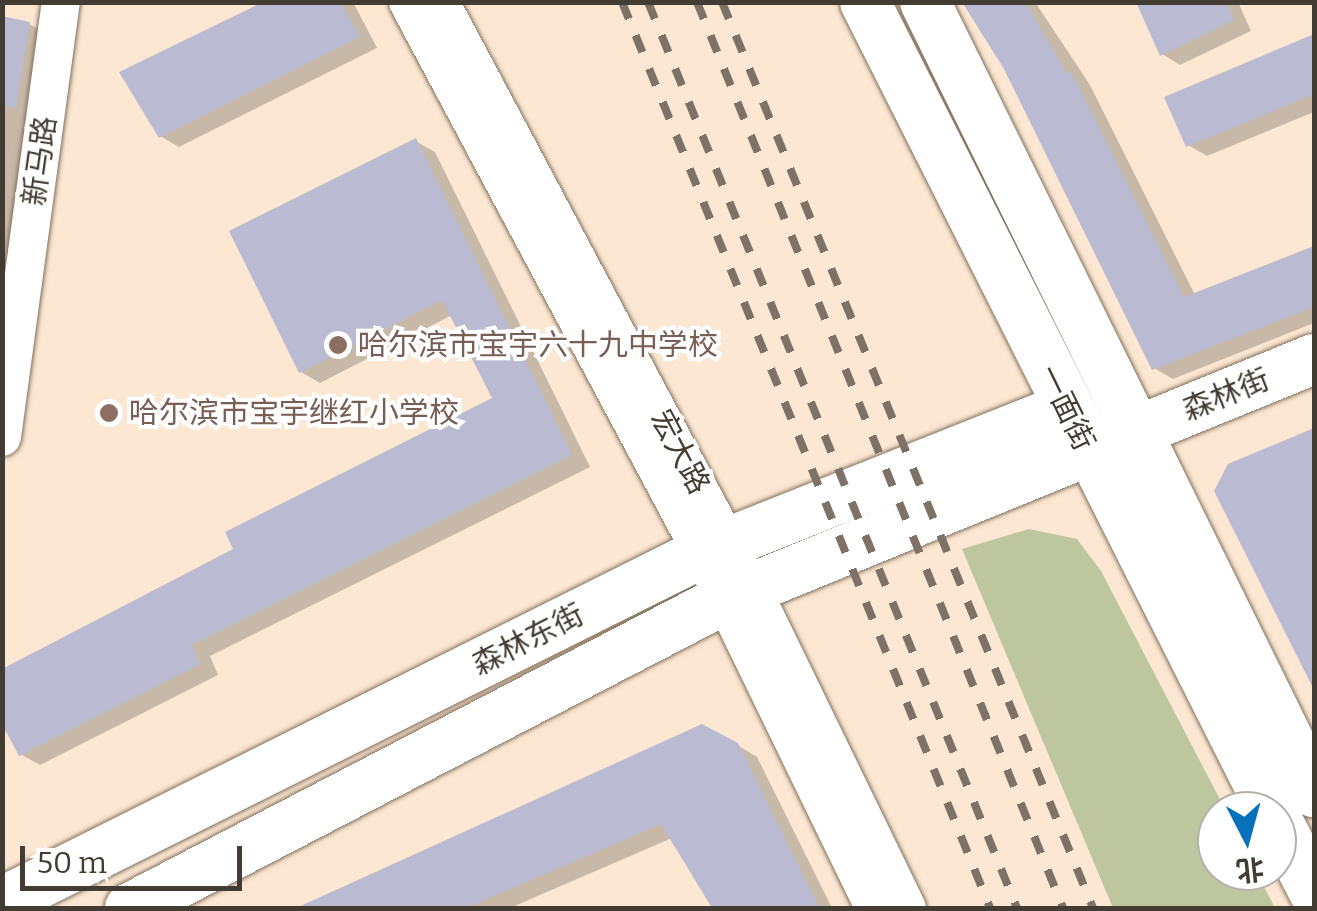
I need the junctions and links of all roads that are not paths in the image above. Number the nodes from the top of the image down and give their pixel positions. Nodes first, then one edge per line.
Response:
1 (62, 2) edge
2 (408, 2) edge
3 (440, 2) edge
4 (864, 2) edge
5 (925, 2) edge
6 (1314, 359) edge
7 (1066, 408) junction
8 (1137, 430) junction
9 (2, 438) edge
10 (1088, 454) junction
11 (715, 547) junction
12 (739, 594) junction
13 (1262, 791) edge
14 (1314, 792) edge
15 (1297, 859) edge
16 (1314, 892) edge
17 (2, 902) edge
18 (130, 908) edge
19 (874, 908) edge
20 (907, 908) edge

1 - 9 street, 新马路
2 - 11 street, 宏大路
3 - 11 street, 宏大路
4 - 7 main road, 一面街
5 - 8 main road, 一面街
6 - 8 main road, 森林街
7 - 10 main road, 一面街
7 - 11 main road, 森林东街
8 - 10 main road, 森林东街
8 - 14 main road, 一面街
10 - 12 main road, 森林东街
10 - 13 main road, 一面街
11 - 12 street, 宏大路
11 - 17 main road, 森林东街
12 - 18 main road, 森林东街
12 - 19 street, 宏大路
12 - 20 street, 宏大路
15 - 16 main road

